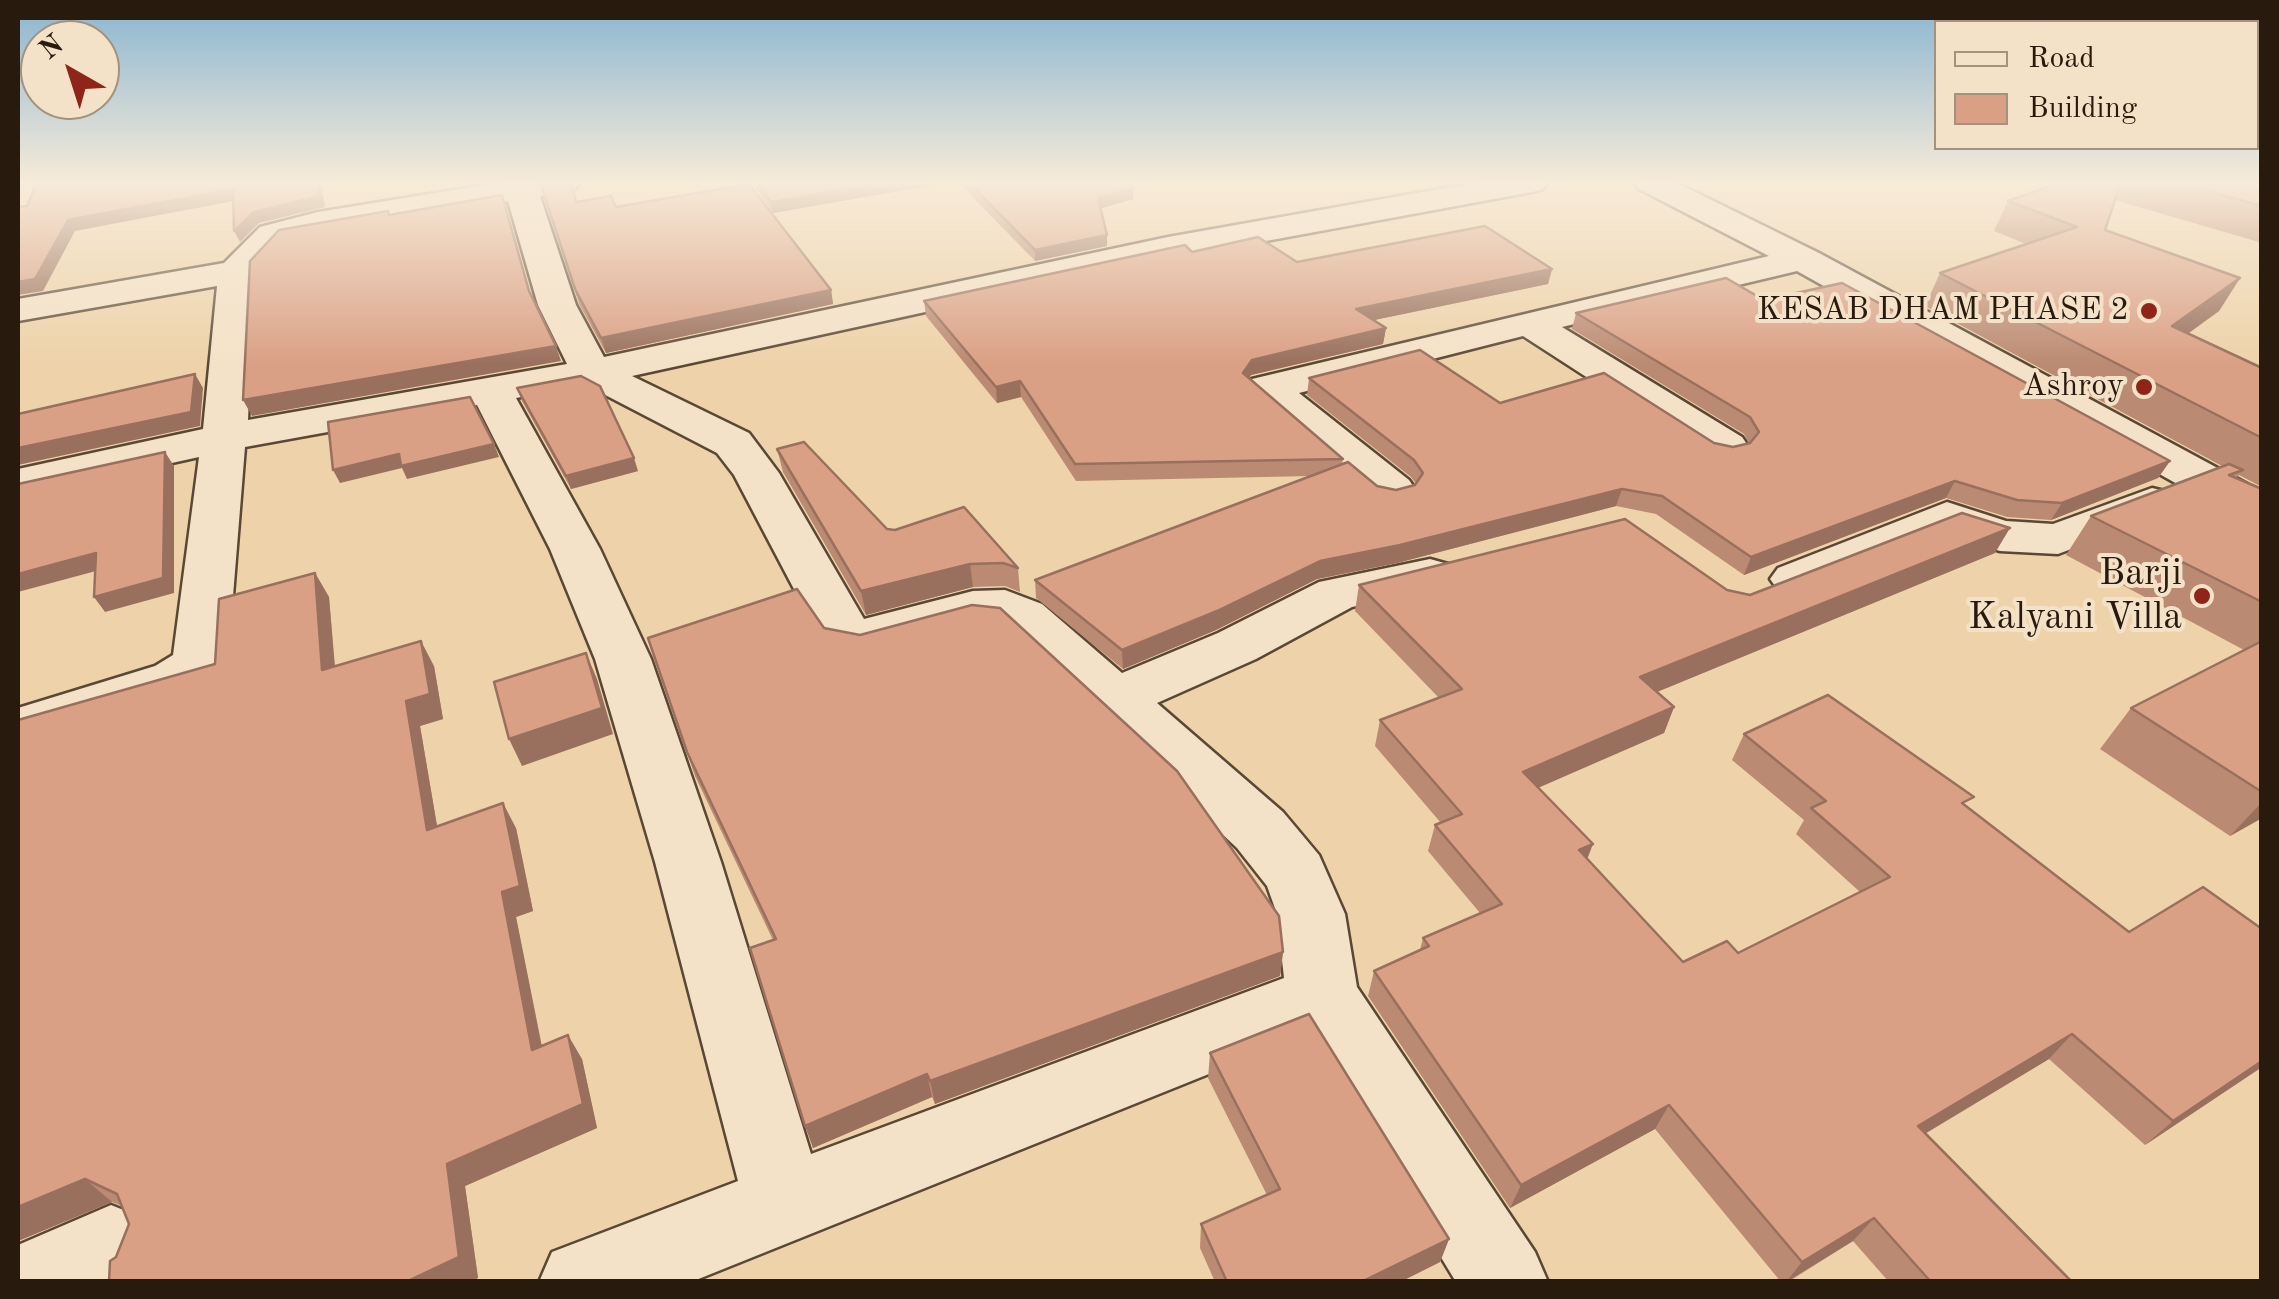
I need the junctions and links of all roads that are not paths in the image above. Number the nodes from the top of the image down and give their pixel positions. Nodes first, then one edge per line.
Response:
1 (264, 243) edge
2 (546, 243) edge
3 (1200, 243) edge
4 (1770, 243) edge
5 (1802, 259) junction
6 (236, 272) junction
7 (18, 310) edge
8 (1530, 323) junction
9 (592, 372) junction
10 (490, 390) junction
11 (223, 438) junction
12 (1726, 447) edge
13 (2206, 480) junction
14 (18, 482) edge
15 (1392, 490) edge
16 (2262, 512) edge
17 (1471, 564) edge
18 (1752, 596) edge
19 (1114, 699) junction
20 (18, 730) edge
21 (1322, 996) junction
22 (785, 1203) junction
23 (111, 1247) dead end
24 (33, 1282) edge
25 (582, 1282) edge
26 (1505, 1282) edge

1 - 6 street
2 - 9 street
3 - 9 street
4 - 5 street
5 - 8 street
5 - 13 street
6 - 7 street
6 - 11 street
8 - 12 street
8 - 15 street
9 - 10 street
9 - 19 street
10 - 11 street
10 - 22 street
11 - 14 street
11 - 20 street
13 - 16 street
13 - 18 street
17 - 19 street
19 - 21 street
21 - 22 street
21 - 26 street
22 - 25 street
23 - 24 street

